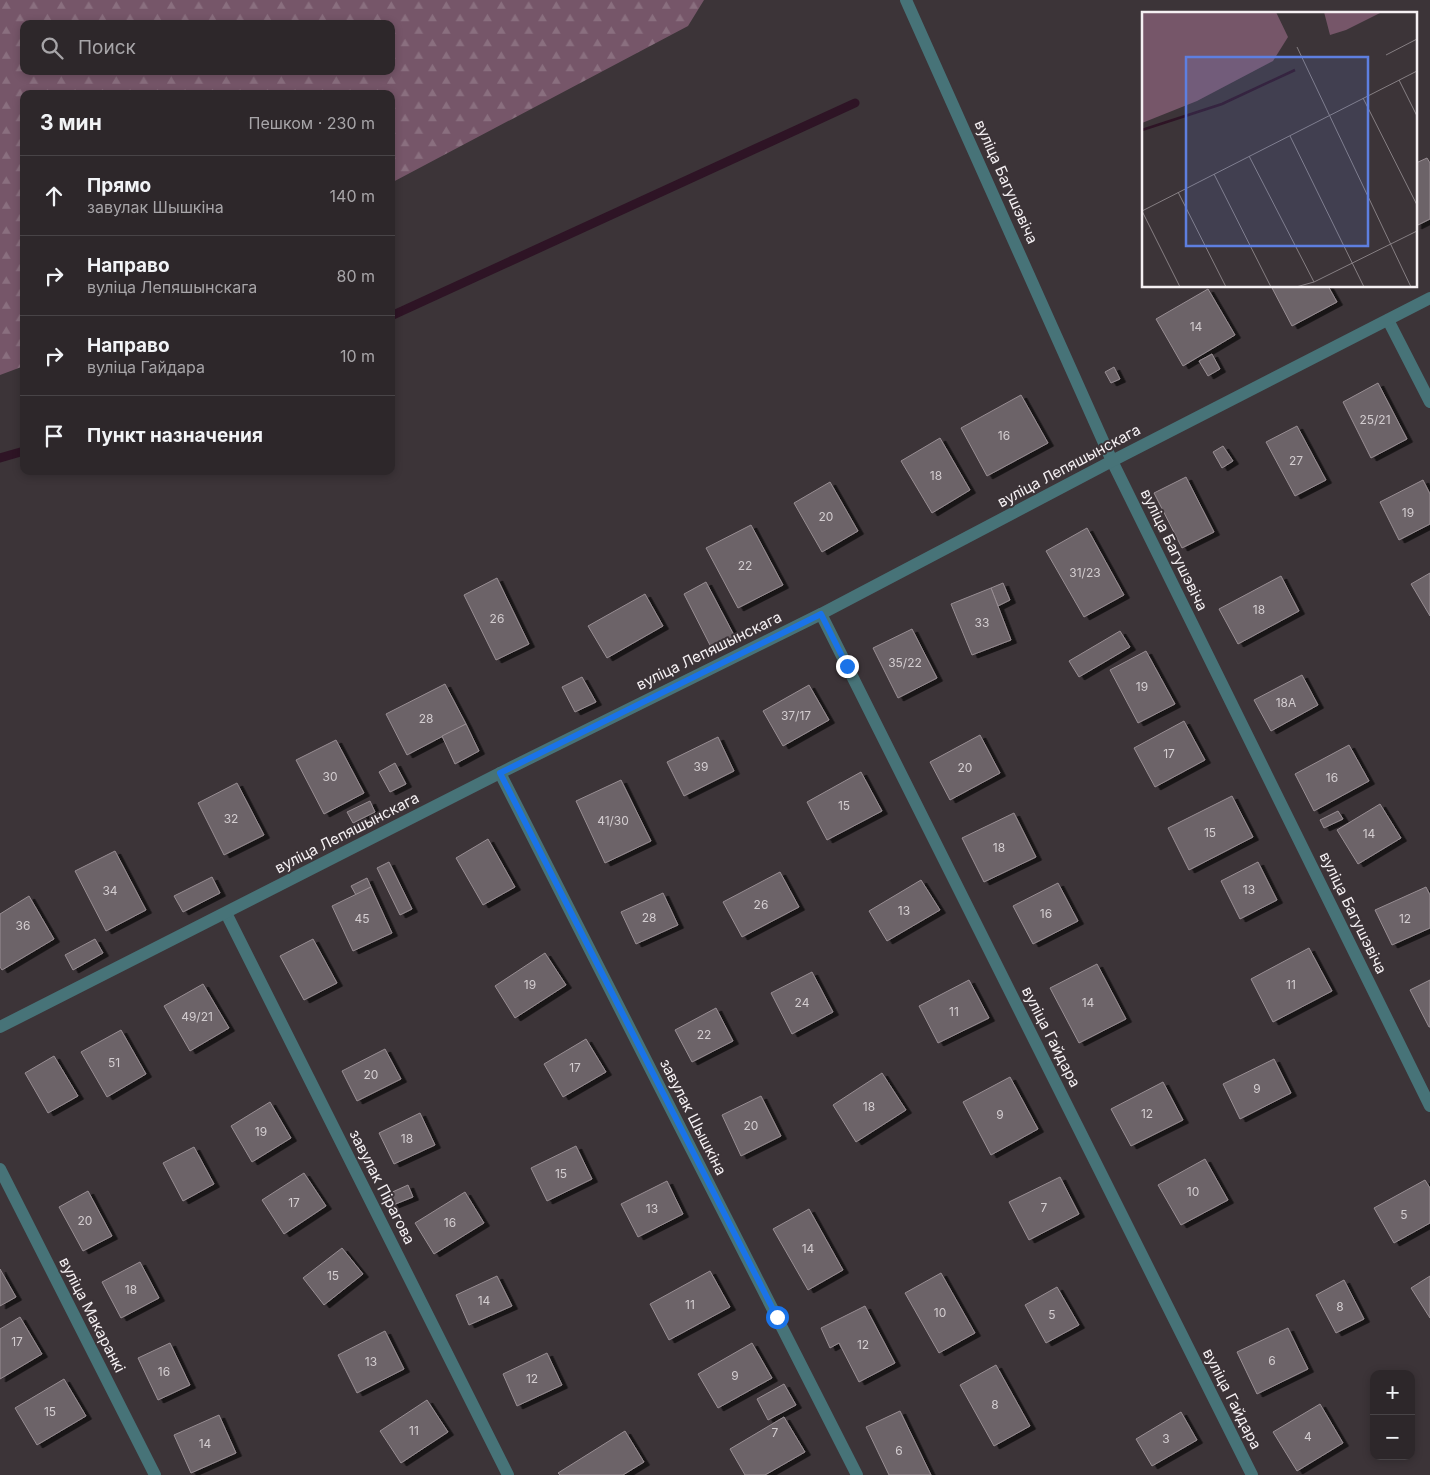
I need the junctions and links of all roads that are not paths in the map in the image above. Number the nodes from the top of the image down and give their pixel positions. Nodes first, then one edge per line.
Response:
1 (906, 0) edge
2 (1430, 298) edge
3 (1388, 320) junction
4 (1430, 402) edge
5 (1112, 461) junction
6 (821, 614) junction
7 (500, 773) junction
8 (226, 913) junction
9 (0, 1027) edge
10 (1430, 1106) edge
11 (0, 1169) edge
12 (155, 1475) edge
13 (508, 1475) edge
14 (857, 1475) edge
15 (1252, 1475) edge

1 - 5 street, вуліца Багушэвіча
2 - 3 street, вуліца Лепяшынскага
3 - 4 street
3 - 5 street, вуліца Лепяшынскага
5 - 6 street, вуліца Лепяшынскага
5 - 10 street, вуліца Багушэвіча
6 - 7 street, вуліца Лепяшынскага
6 - 15 street, вуліца Гайдара
7 - 8 street, вуліца Лепяшынскага
7 - 14 street, завулак Шышкіна
8 - 9 street, вуліца Лепяшынскага
8 - 13 street, завулак Пірагова
11 - 12 street, вуліца Макаранкі

